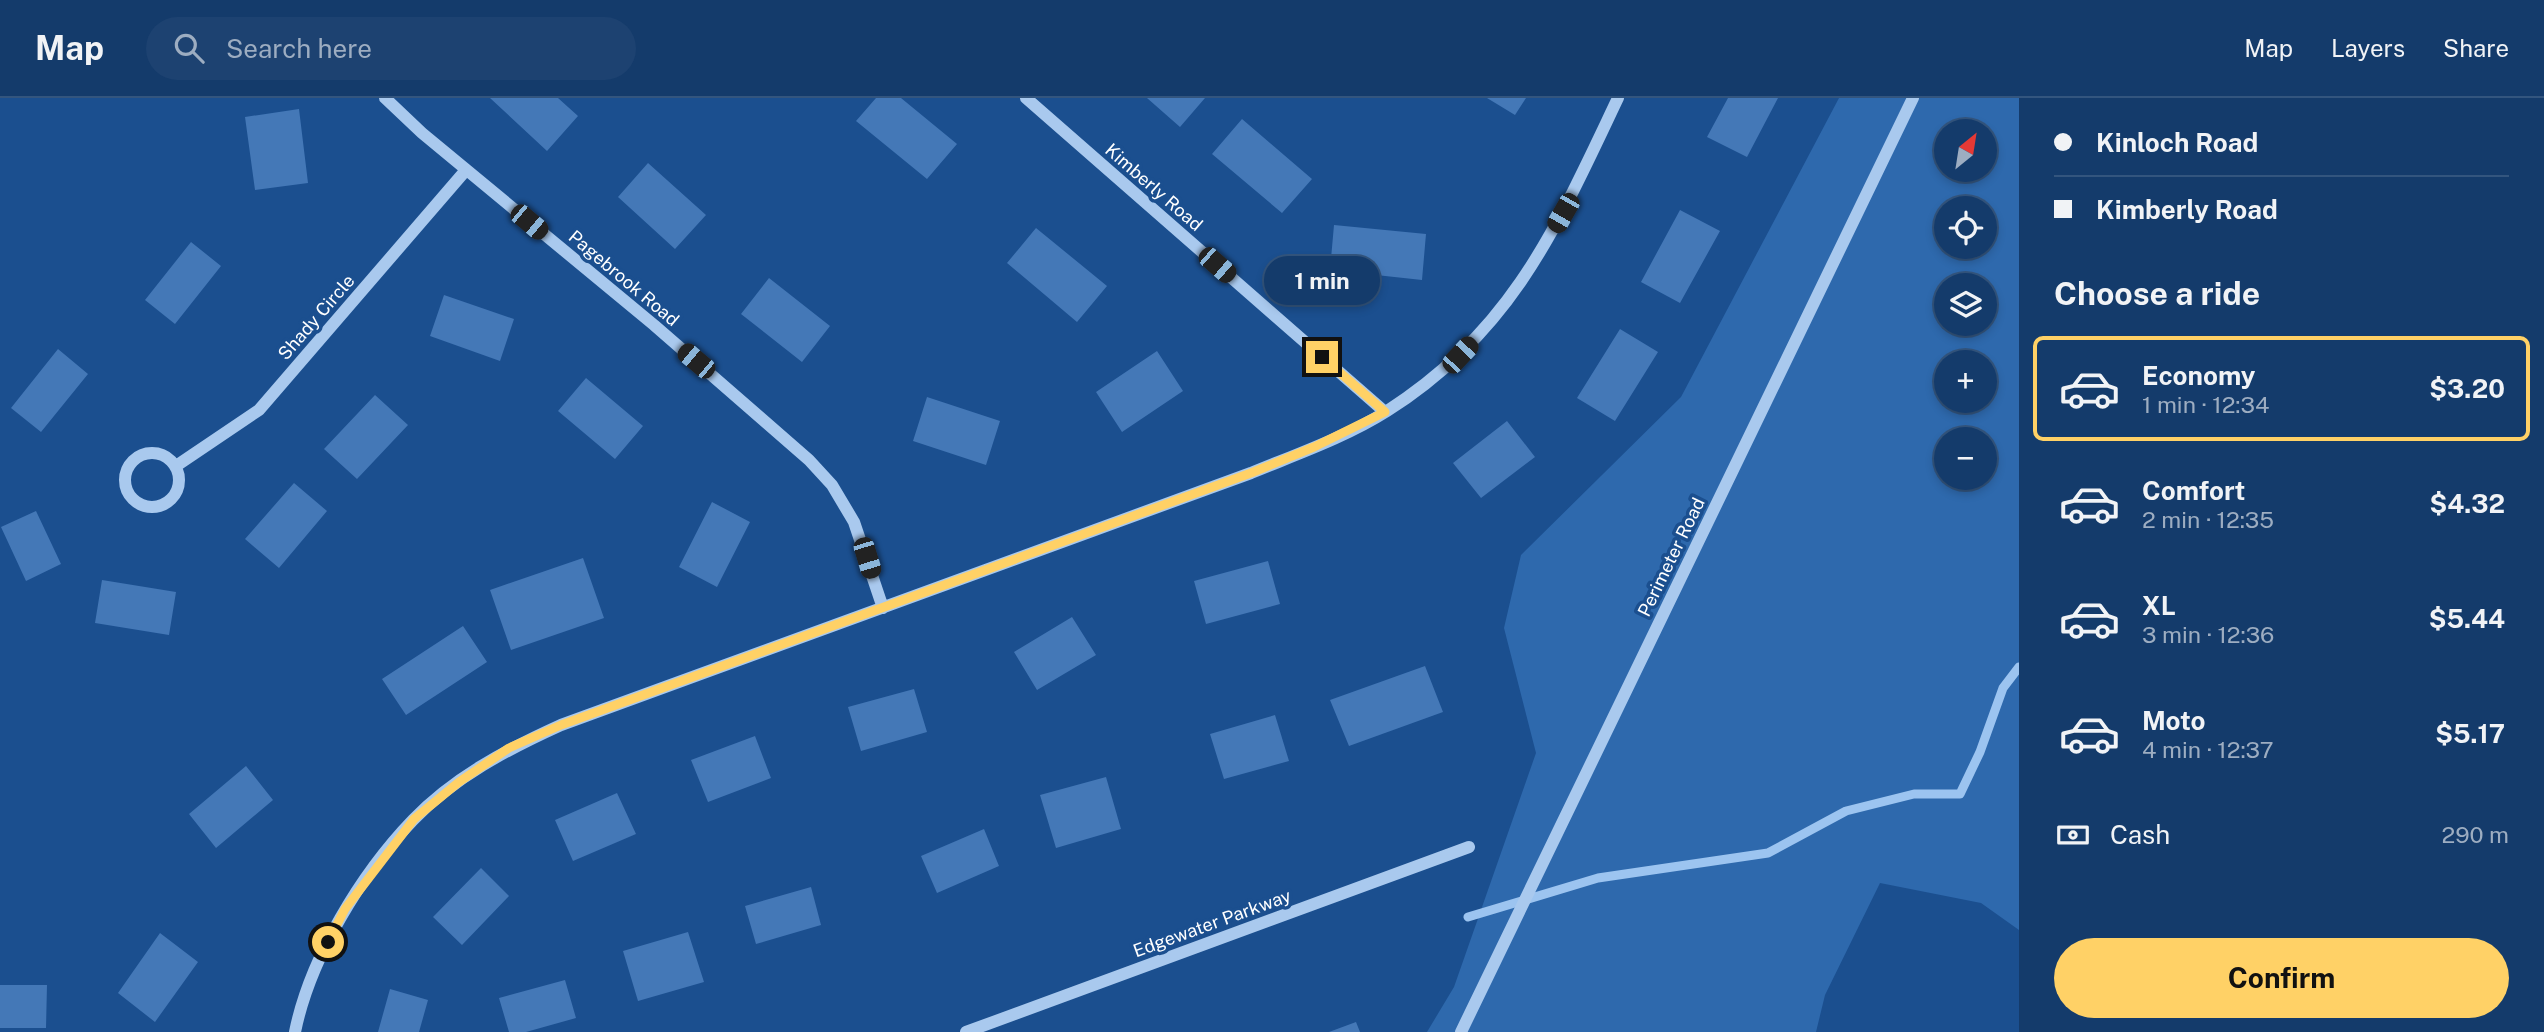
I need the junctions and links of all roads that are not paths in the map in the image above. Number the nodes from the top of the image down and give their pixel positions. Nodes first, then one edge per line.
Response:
1 (385, 98) edge
2 (1026, 98) edge
3 (1618, 98) edge
4 (1913, 98) edge
5 (466, 170) junction
6 (1385, 412) junction
7 (176, 466) junction
8 (883, 608) junction
9 (1469, 847) dead end
10 (295, 1032) edge
11 (966, 1032) edge
12 (1461, 1032) edge

1 - 5 street, Pagebrook Road
2 - 6 street, Kimberly Road
3 - 6 street
4 - 12 street, Perimeter Road
5 - 7 street, Shady Circle
5 - 8 street, Pagebrook Road
6 - 8 street
7 - 7 street
8 - 10 street
9 - 11 street, Edgewater Parkway

